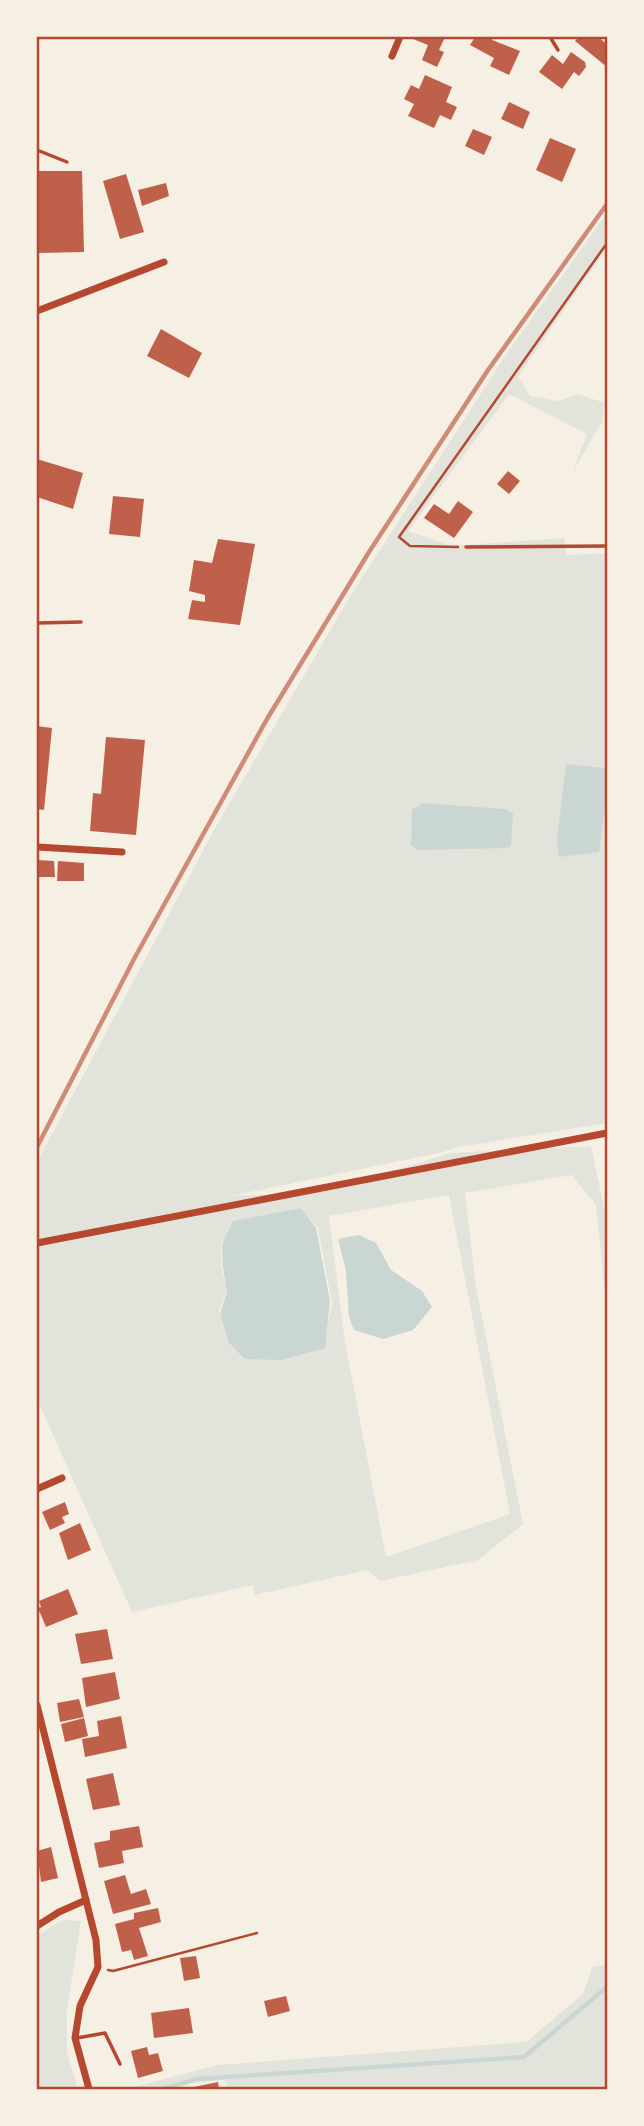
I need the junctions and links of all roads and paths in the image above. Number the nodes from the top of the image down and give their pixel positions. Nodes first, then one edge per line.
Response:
1 (400, 37) edge
2 (550, 37) edge
3 (558, 50) dead end
4 (392, 56) dead end
5 (37, 150) edge
6 (67, 162) dead end
7 (607, 243) edge
8 (164, 262) dead end
9 (37, 311) edge
10 (607, 546) edge
11 (466, 547) joint
12 (81, 622) dead end
13 (37, 623) edge
14 (37, 847) edge
15 (122, 852) dead end
16 (607, 1133) edge
17 (37, 1243) edge
18 (62, 1478) dead end
19 (37, 1489) edge
20 (37, 1705) edge
21 (86, 1900) junction
22 (37, 1926) edge
23 (257, 1933) dead end
24 (98, 1967) junction
25 (75, 2038) junction
26 (120, 2064) dead end
27 (89, 2089) edge

1 - 4 street
2 - 3 lane
5 - 6 lane
7 - 11 path
8 - 9 street
10 - 11 lane
12 - 13 lane
14 - 15 street
16 - 17 street
18 - 19 street
20 - 21 street
21 - 22 street
21 - 24 street
23 - 24 path
24 - 25 street
25 - 26 lane
25 - 27 street

